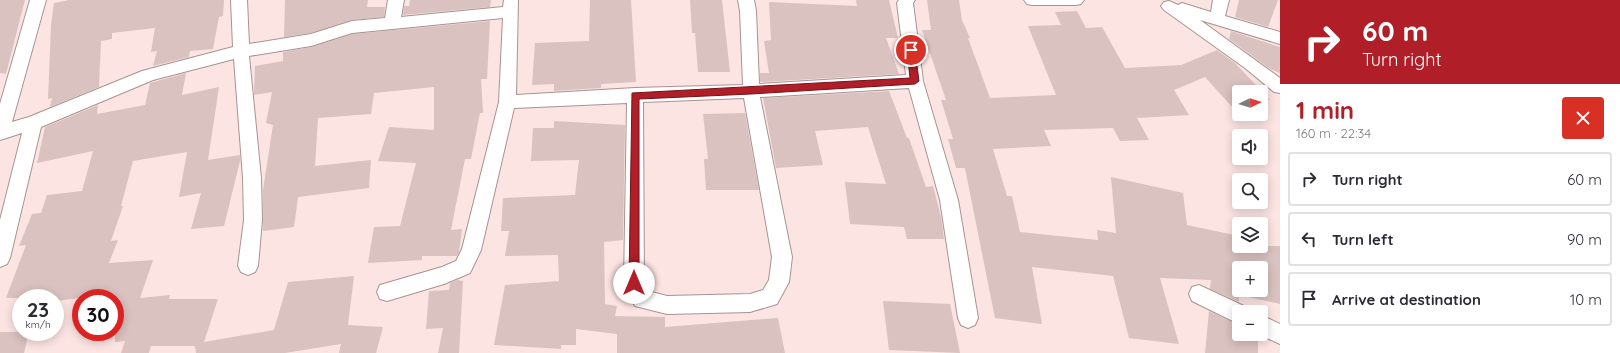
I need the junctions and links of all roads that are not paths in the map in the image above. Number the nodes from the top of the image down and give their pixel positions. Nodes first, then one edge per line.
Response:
1 (38, 0) edge
2 (239, 0) edge
3 (396, 0) edge
4 (746, 0) edge
5 (907, 0) edge
6 (1032, 0) edge
7 (1076, 0) edge
8 (1221, 0) edge
9 (1164, 3) edge
10 (511, 6) edge
11 (1217, 19) junction
12 (392, 24) junction
13 (1280, 38) edge
14 (241, 51) junction
15 (915, 81) junction
16 (1280, 87) edge
17 (751, 91) junction
18 (635, 95) junction
19 (507, 102) junction
20 (33, 123) junction
21 (0, 133) edge
22 (0, 258) edge
23 (248, 266) dead end
24 (387, 292) dead end
25 (1199, 294) dead end
26 (1232, 310) edge
27 (968, 318) dead end
28 (1268, 328) edge
29 (1280, 334) edge

1 - 21 street
2 - 14 street
3 - 12 street
4 - 17 street
5 - 15 street
6 - 7 street
8 - 11 street
9 - 11 street
9 - 16 street
10 - 12 street
10 - 19 street
11 - 13 street
12 - 14 street
14 - 20 street
14 - 23 street
15 - 17 street
15 - 27 street
17 - 18 street
17 - 18 street
18 - 19 street
19 - 24 street
20 - 21 street
20 - 22 street
25 - 26 street
28 - 29 street

